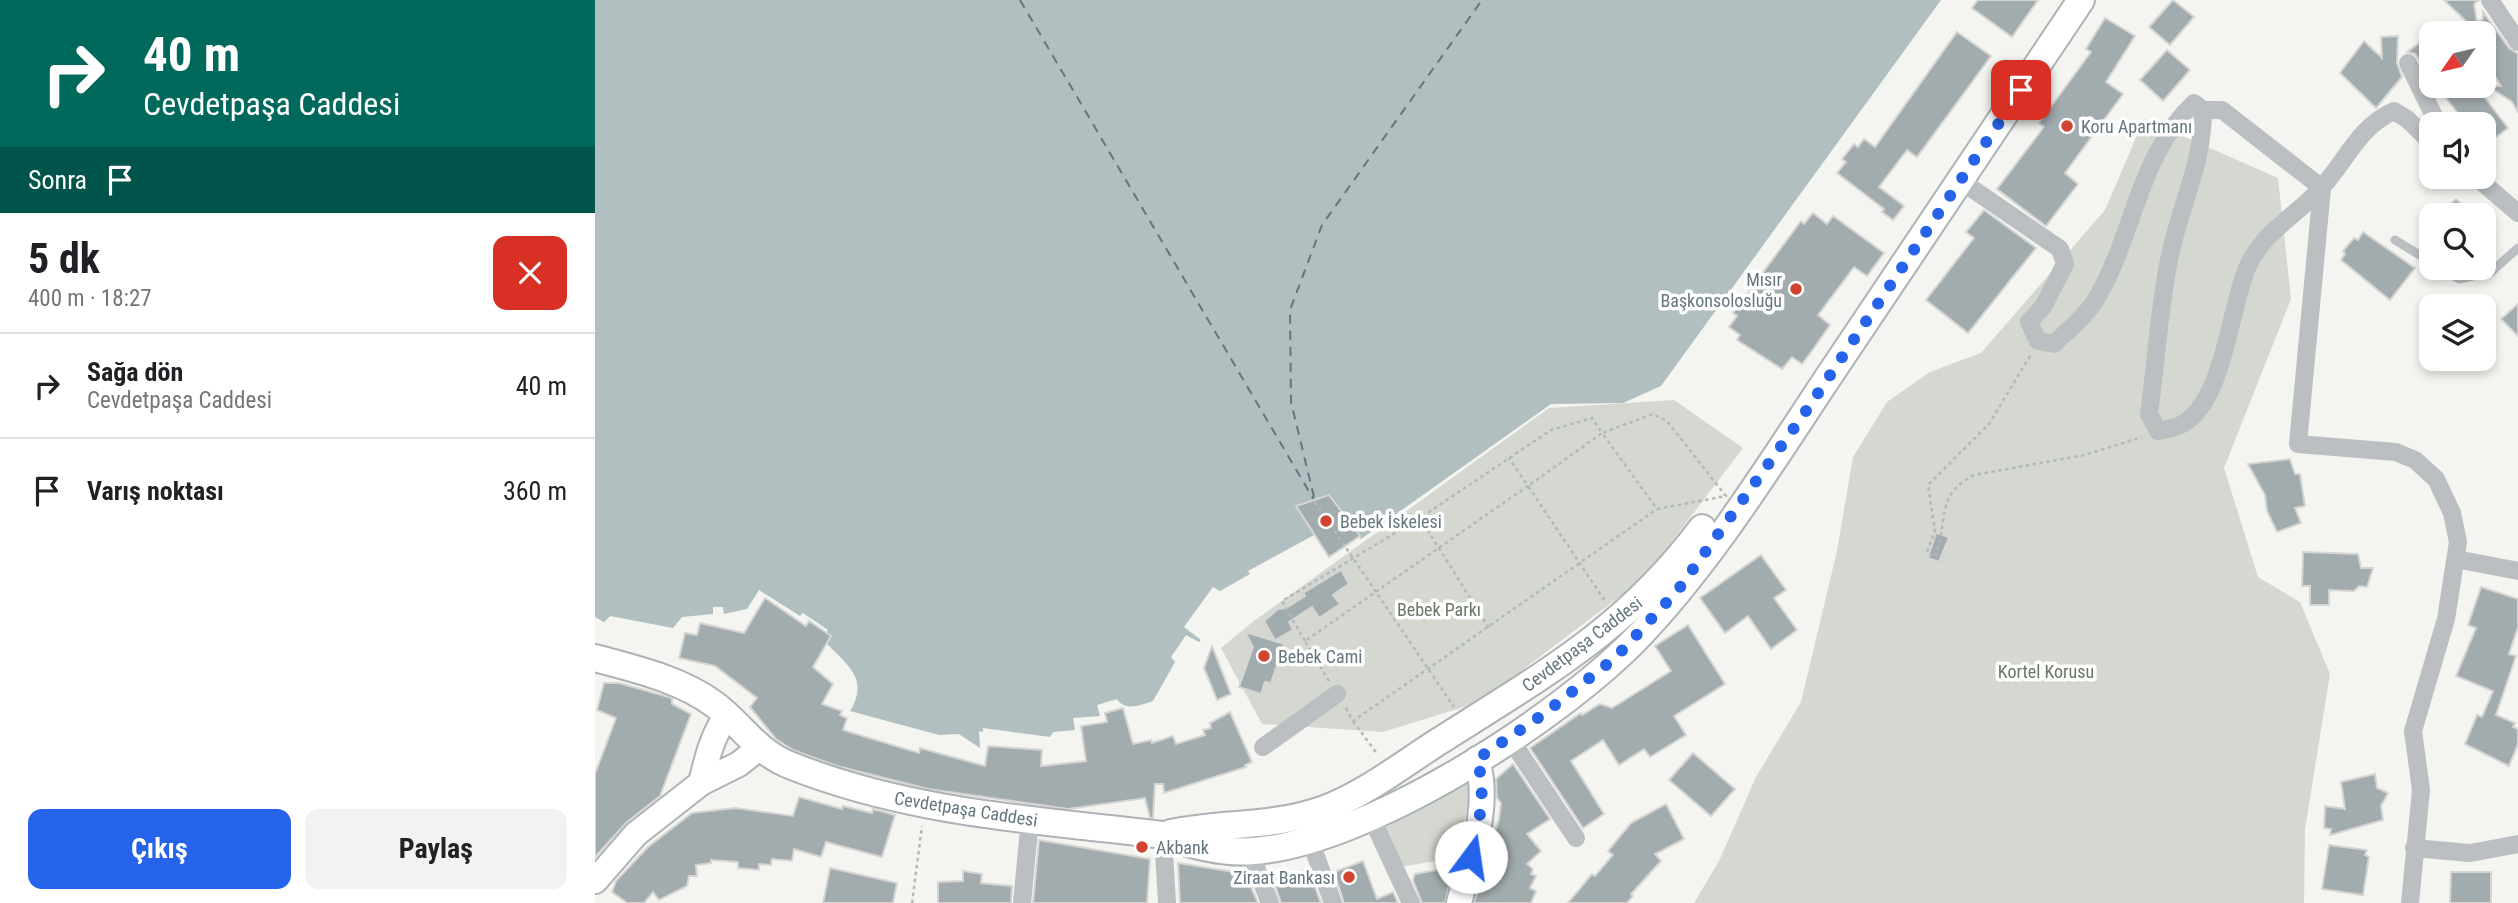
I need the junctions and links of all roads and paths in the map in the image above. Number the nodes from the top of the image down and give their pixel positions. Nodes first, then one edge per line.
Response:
1 (2060, 0) edge
2 (2081, 0) edge
3 (2490, 0) edge
4 (2518, 42) edge
5 (2408, 63) dead end
6 (2203, 110) junction
7 (2432, 112) edge
8 (2419, 130) edge
9 (1961, 181) junction
10 (2322, 188) junction
11 (2490, 189) edge
12 (2518, 213) edge
13 (2395, 240) dead end
14 (2518, 248) edge
15 (2419, 255) edge
16 (2496, 268) edge
17 (2046, 342) junction
18 (2158, 431) junction
19 (1602, 432) junction
20 (1509, 458) junction
21 (1528, 486) junction
22 (1726, 496) junction
23 (1315, 502) dead end
24 (1657, 509) junction
25 (1420, 518) junction
26 (1439, 548) junction
27 (1354, 558) junction
28 (2456, 559) junction
29 (1580, 565) junction
30 (2518, 571) edge
31 (1377, 590) junction
32 (1619, 621) junction
33 (1489, 628) junction
34 (1305, 641) junction
35 (595, 658) edge
36 (1426, 670) junction
37 (1521, 691) junction
38 (1337, 694) junction
39 (727, 715) junction
40 (1541, 716) junction
41 (1353, 721) junction
42 (1462, 727) junction
43 (1509, 737) junction
44 (1263, 747) dead end
45 (759, 748) junction
46 (1477, 759) junction
47 (1379, 779) junction
48 (701, 783) junction
49 (925, 805) junction
50 (1378, 816) junction
51 (1030, 819) junction
52 (1307, 828) junction
53 (1163, 835) junction
54 (1576, 838) dead end
55 (2518, 844) edge
56 (2414, 848) junction
57 (1250, 852) junction
58 (596, 882) edge
59 (912, 903) edge
60 (1022, 903) edge
61 (1167, 903) edge
62 (1270, 903) edge
63 (1333, 903) edge
64 (1411, 903) edge
65 (1459, 903) edge
66 (2410, 903) edge

1 - 22 main road, Cevdetpaşa Caddesi
2 - 9 main road, Cevdetpaşa Caddesi
3 - 4 street
5 - 7 street
6 - 10 street
6 - 17 street
6 - 18 street
8 - 10 street
9 - 17 street
9 - 40 main road, Cevdetpaşa Caddesi
10 - 18 street
10 - 28 street
11 - 12 street
13 - 15 lane
14 - 16 lane
17 - 18 path
19 - 20 path
19 - 21 path
19 - 22 path
19 - 24 path
20 - 21 path
20 - 25 path
21 - 26 path
21 - 29 path
22 - 24 path
22 - 32 main road, Cevdetpaşa Caddesi
23 - 27 path
24 - 29 path
25 - 26 path
25 - 27 path
26 - 31 path
26 - 33 path
27 - 31 path
27 - 34 path
28 - 30 street
28 - 56 street
29 - 32 path
29 - 33 path
31 - 34 path
31 - 36 path
32 - 37 main road, Cevdetpaşa Caddesi
33 - 36 path
34 - 38 path
35 - 39 main road, Cevdetpaşa Caddesi
36 - 41 path
36 - 42 path
37 - 40 main road
37 - 42 main road, Cevdetpaşa Caddesi
38 - 41 path
38 - 44 street
39 - 45 main road, Cevdetpaşa Caddesi
39 - 48 street
40 - 43 main road, Cevdetpaşa Caddesi
41 - 47 path
42 - 46 main road
42 - 47 main road, Cevdetpaşa Caddesi
43 - 46 main road, Cevdetpaşa Caddesi
43 - 54 street
45 - 48 street
45 - 49 main road, Cevdetpaşa Caddesi
46 - 50 main road, Cevdetpaşa Caddesi
46 - 65 street
47 - 50 main road
47 - 52 main road, Cevdetpaşa Caddesi
48 - 58 street
49 - 51 main road, Cevdetpaşa Caddesi
49 - 59 path
50 - 52 main road, Cevdetpaşa Caddesi
50 - 64 street
51 - 53 main road, Cevdetpaşa Caddesi
51 - 60 street
52 - 53 main road, Cevdetpaşa Caddesi
52 - 57 main road, Cevdetpaşa Caddesi
52 - 63 street
53 - 57 main road, Cevdetpaşa Caddesi
53 - 61 street
55 - 56 street
56 - 66 street
57 - 62 street

